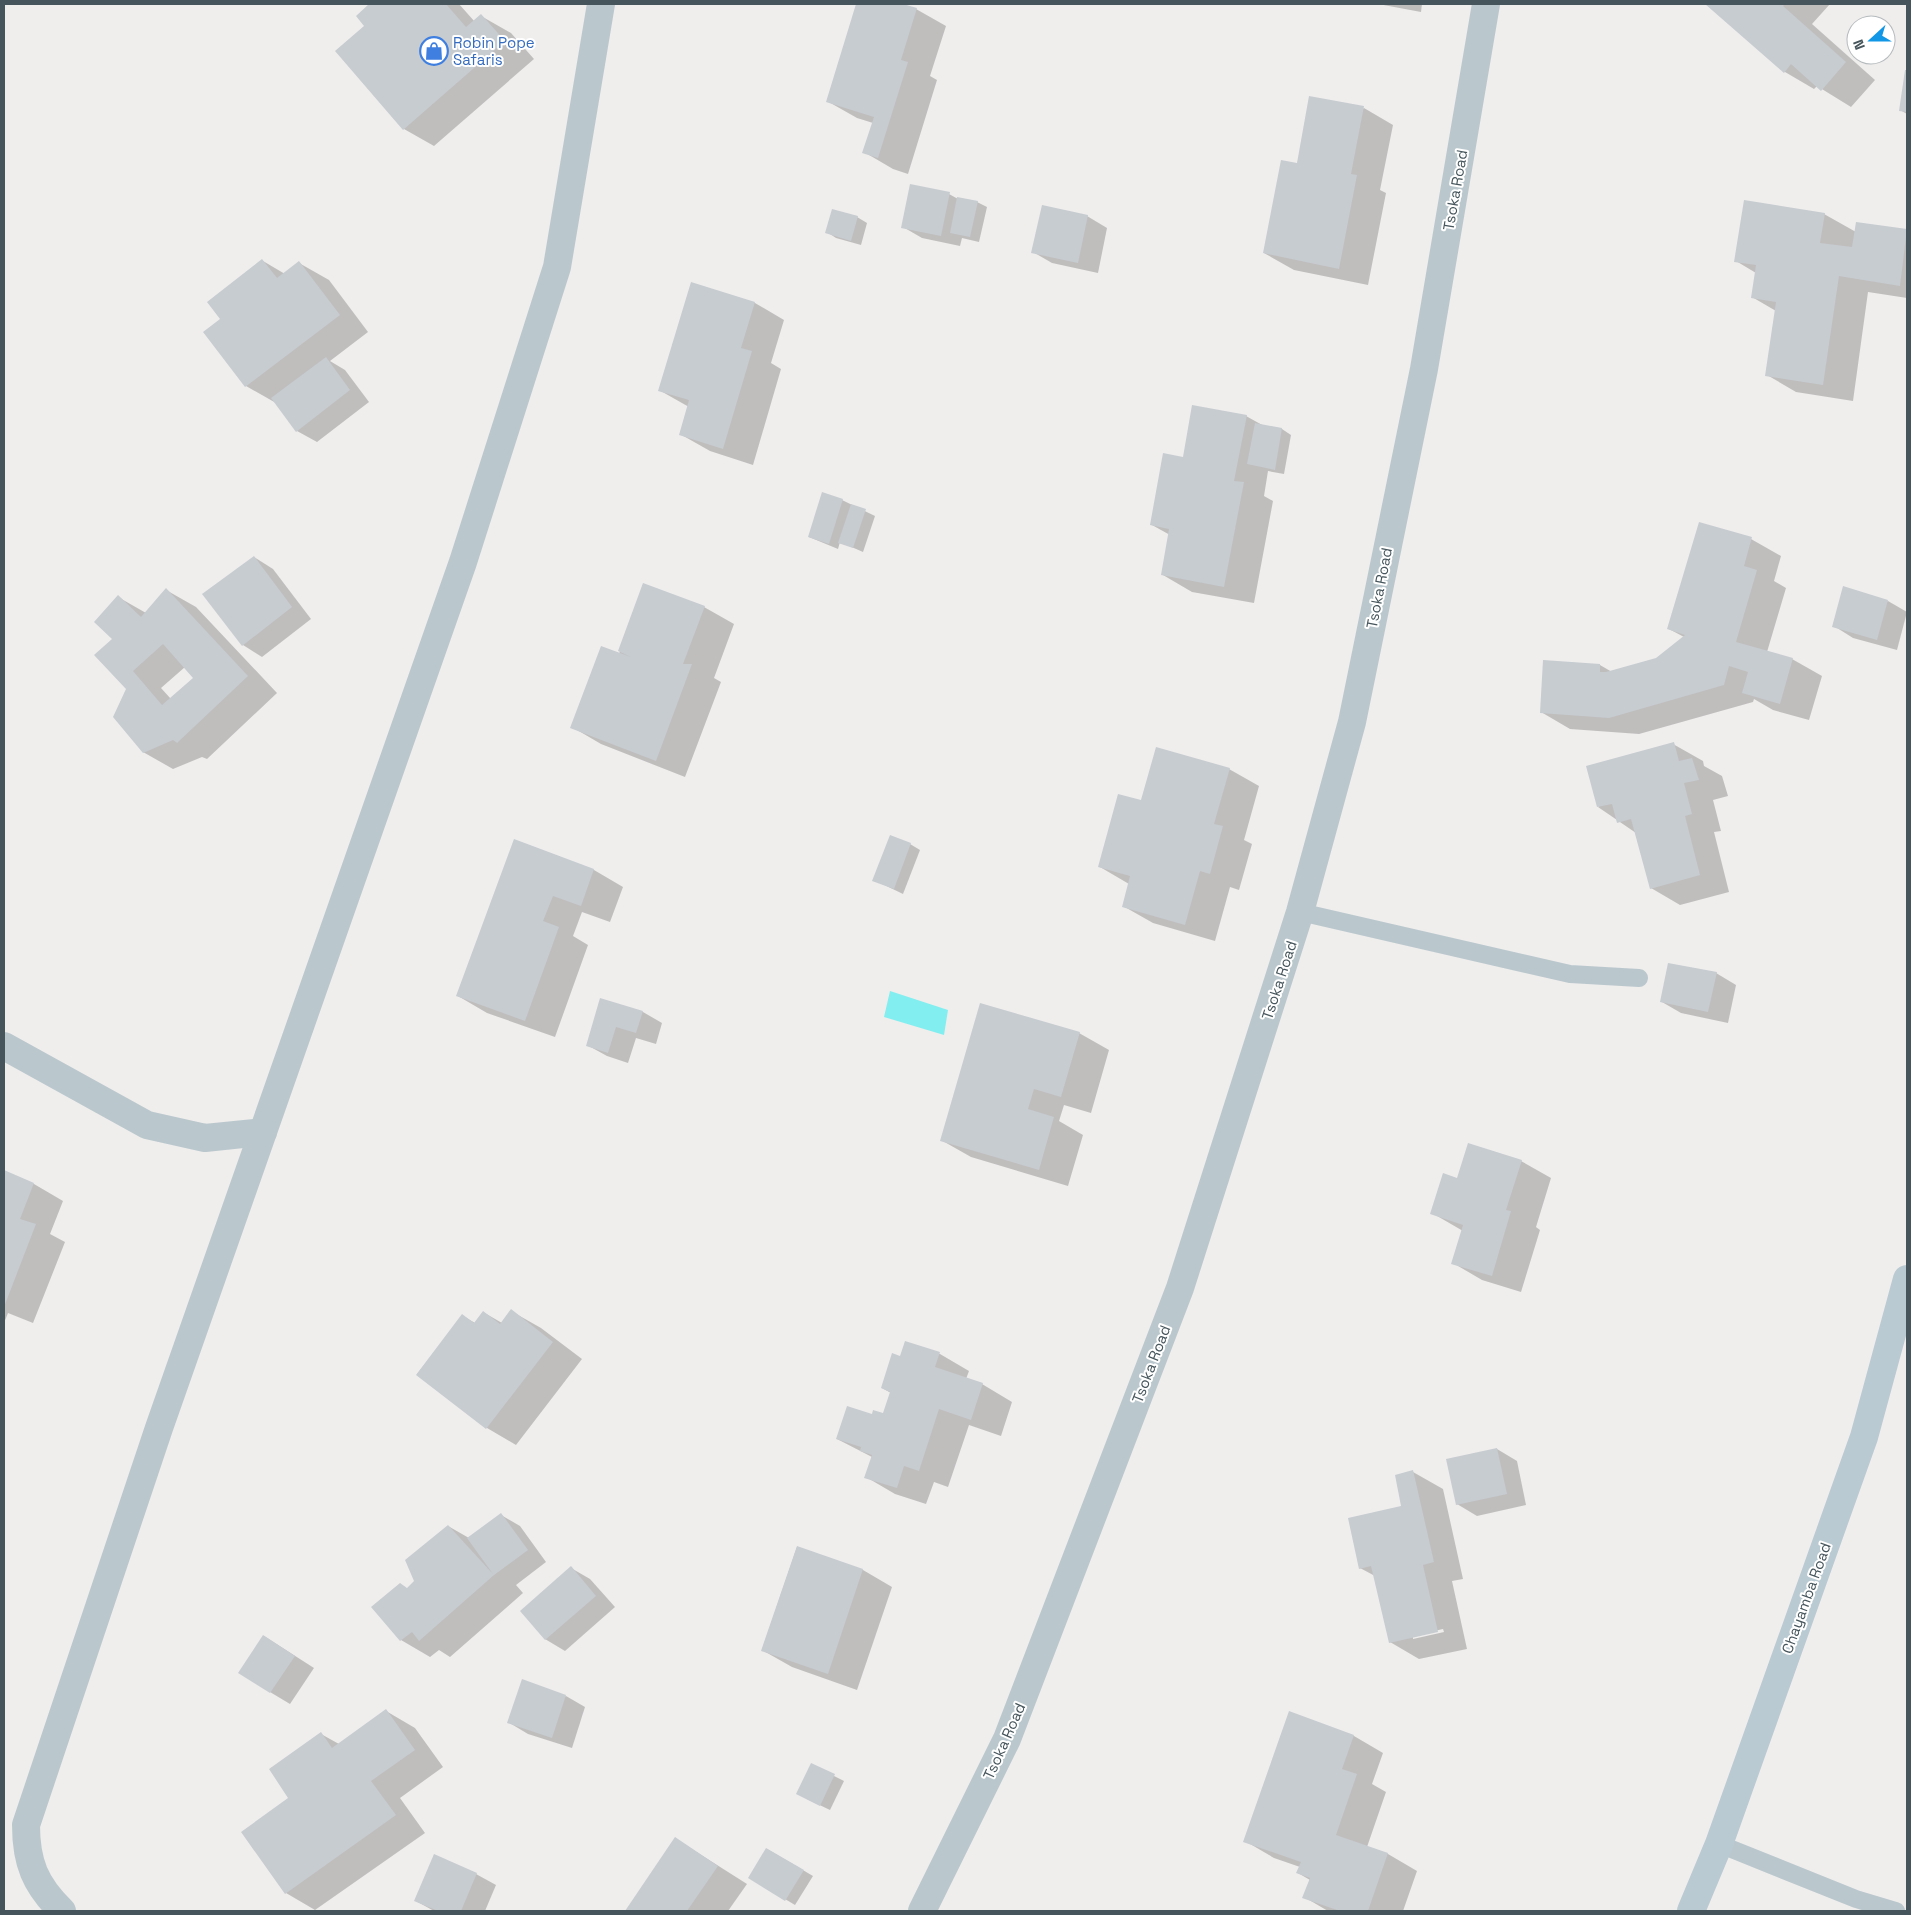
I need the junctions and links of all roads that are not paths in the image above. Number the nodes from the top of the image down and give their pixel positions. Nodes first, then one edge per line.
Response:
1 (601, 4) edge
2 (1486, 4) edge
3 (1300, 912) junction
4 (1639, 978) dead end
5 (4, 1046) edge
6 (263, 1132) junction
7 (1907, 1279) edge
8 (1719, 1844) junction
9 (62, 1911) edge
10 (922, 1911) edge
11 (1691, 1911) edge
12 (1896, 1911) edge

1 - 6 street
2 - 3 street, Tsoka Road
3 - 4 lane
3 - 10 street, Tsoka Road
5 - 6 street
6 - 9 street
7 - 8 main road, Chayamba Road
8 - 11 main road, Chayamba Road
8 - 12 lane

